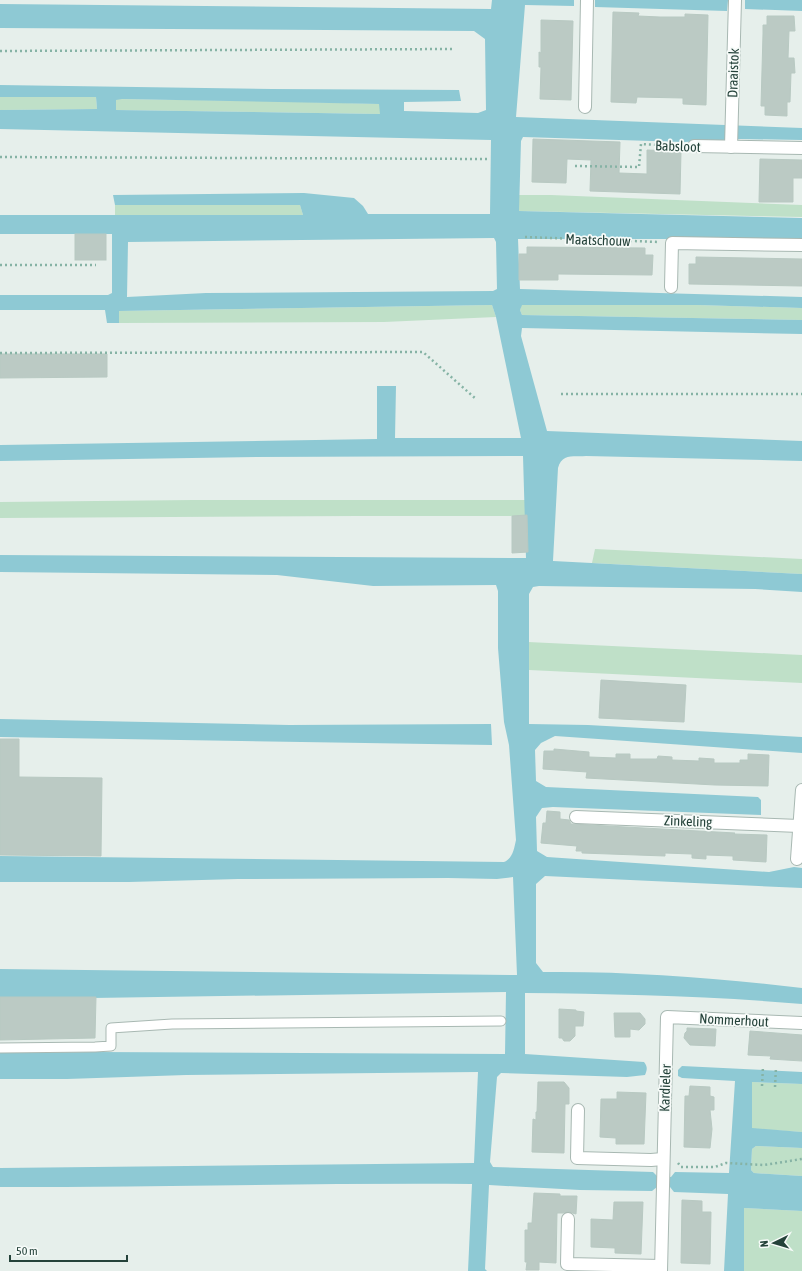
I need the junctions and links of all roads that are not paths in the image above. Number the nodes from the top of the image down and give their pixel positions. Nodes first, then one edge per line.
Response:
1 (587, 4) edge
2 (735, 6) edge
3 (585, 107) dead end
4 (694, 146) road end
5 (731, 147) junction
6 (802, 148) edge
7 (802, 245) edge
8 (671, 287) dead end
9 (802, 790) edge
10 (576, 817) dead end
11 (799, 826) junction
12 (797, 859) dead end
13 (667, 1017) joint
14 (501, 1021) dead end
15 (802, 1023) edge
16 (0, 1048) edge
17 (578, 1110) dead end
18 (663, 1159) junction
19 (568, 1218) dead end
20 (661, 1269) edge

1 - 3 street
2 - 5 street, Draaistok
4 - 5 street, Babsloot
5 - 6 street, Babsloot
7 - 8 street
9 - 11 street
10 - 11 street, Zinkeling
11 - 12 street
13 - 15 street, Nommerhout
13 - 18 street, Kardieler
14 - 16 lane
17 - 18 street
18 - 20 street, Kardieler
19 - 20 street, Kardieler

